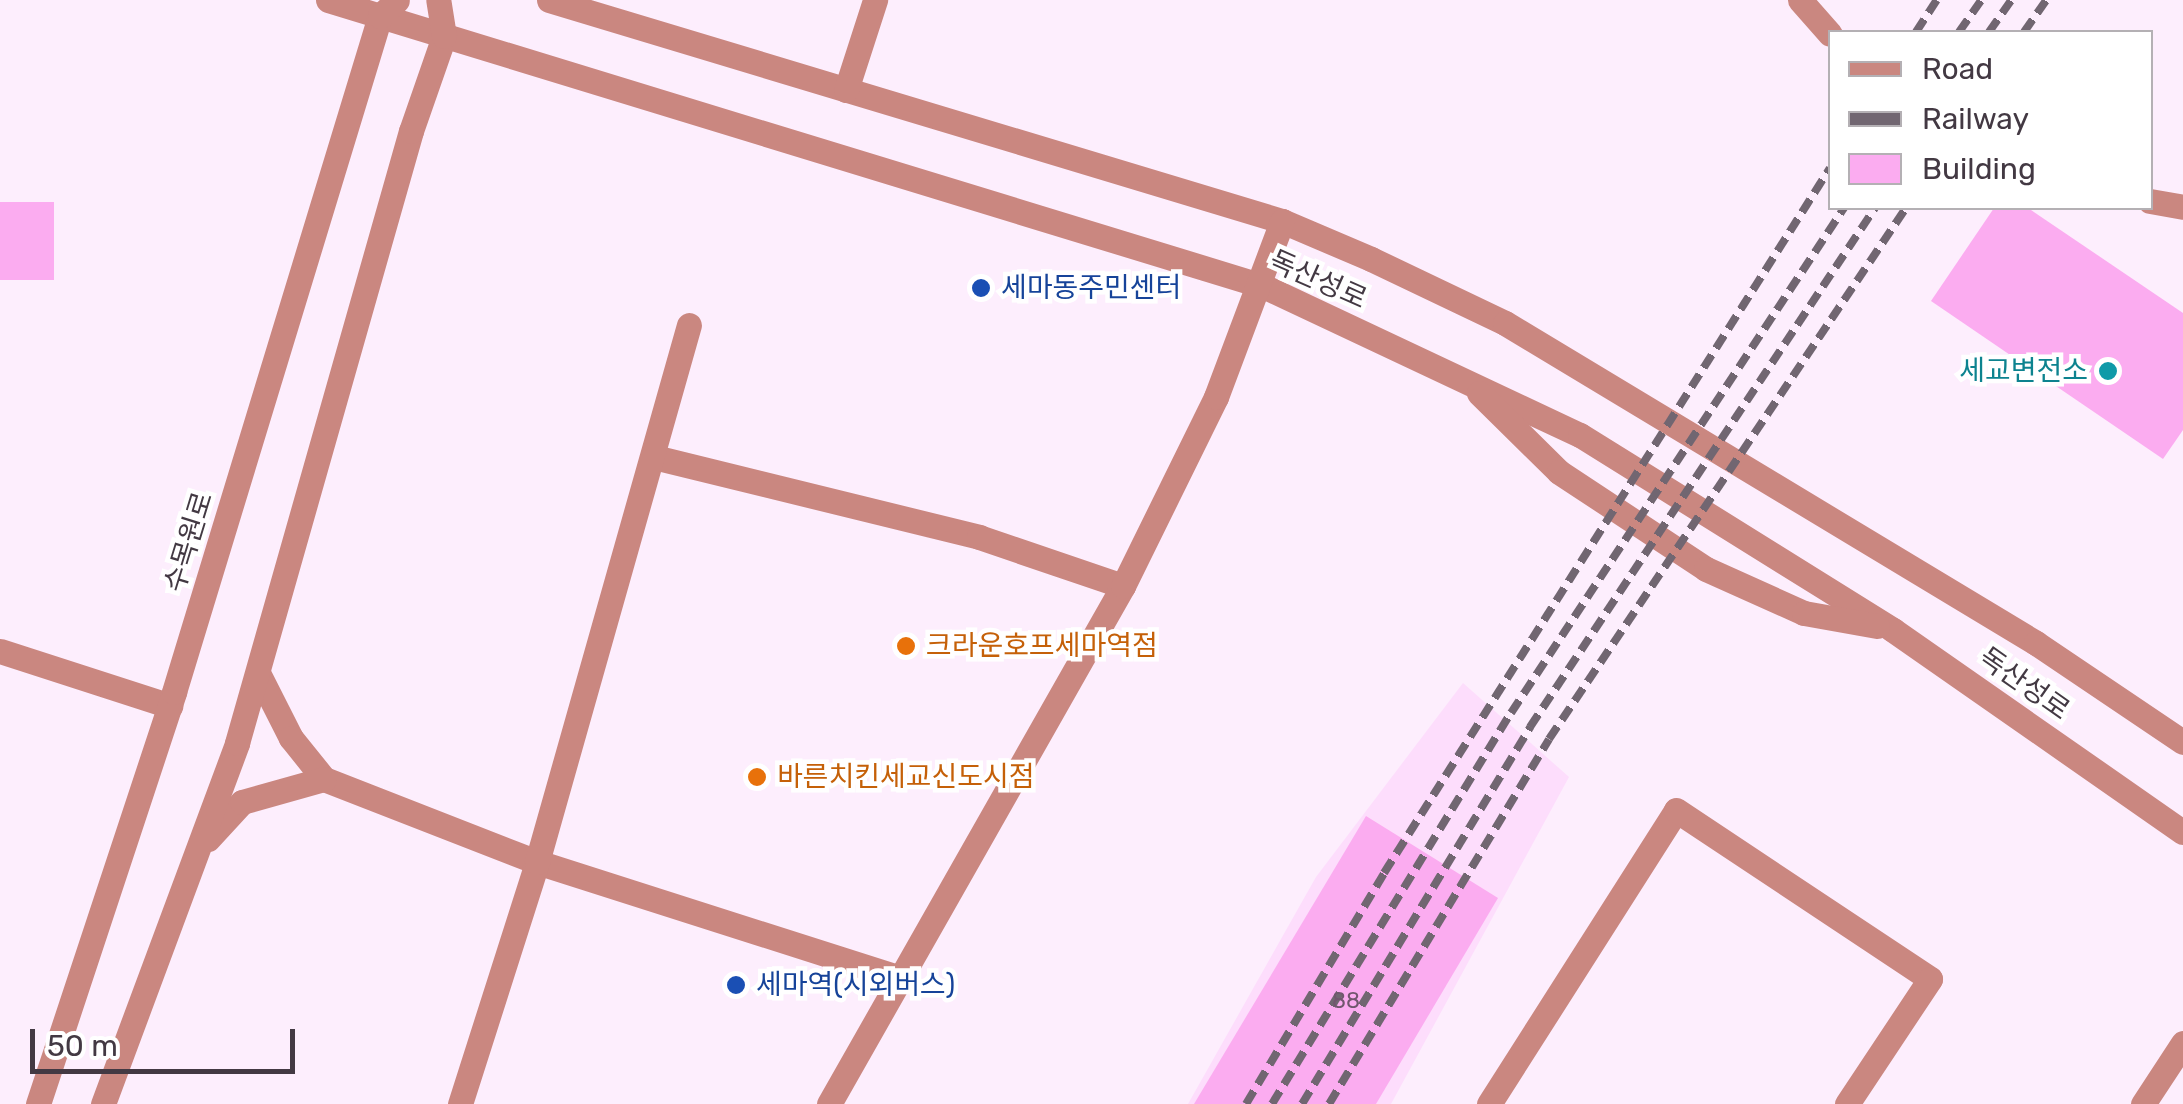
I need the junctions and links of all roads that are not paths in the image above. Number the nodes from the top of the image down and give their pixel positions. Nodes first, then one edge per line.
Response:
1 (328, 0) edge
2 (438, 0) edge
3 (549, 0) edge
4 (876, 0) edge
5 (1800, 0) edge
6 (388, 8) edge
7 (1828, 32) edge
8 (444, 36) junction
9 (846, 90) junction
10 (2153, 202) edge
11 (2183, 207) edge
12 (1282, 221) junction
13 (1263, 286) junction
14 (689, 325) dead end
15 (1465, 378) junction
16 (654, 457) junction
17 (1122, 586) junction
18 (1893, 630) junction
19 (0, 652) edge
20 (258, 673) junction
21 (170, 706) junction
22 (2183, 742) edge
23 (324, 778) junction
24 (2183, 832) edge
25 (198, 850) junction
26 (537, 862) junction
27 (898, 977) junction
28 (2183, 1044) edge
29 (38, 1104) edge
30 (102, 1104) edge
31 (460, 1104) edge
32 (829, 1104) edge
33 (1489, 1104) edge
34 (1848, 1104) edge
35 (2144, 1104) edge

1 - 6 street, 독산성로
2 - 8 street
3 - 9 street, 독산성로
4 - 9 street
5 - 7 street
6 - 8 street, 독산성로
6 - 21 street, 수목원로
8 - 13 street, 독산성로
8 - 20 street
9 - 12 street, 독산성로
10 - 11 street
12 - 13 street
12 - 22 street, 독산성로
13 - 15 street, 독산성로
13 - 17 street
14 - 16 street
15 - 18 street, 독산성로
15 - 18 street
16 - 17 street
16 - 26 street
17 - 27 street
18 - 24 street, 독산성로
19 - 21 street
20 - 23 street
20 - 25 street
21 - 29 street, 수목원로
23 - 25 street
23 - 26 street
25 - 30 street
26 - 27 street
26 - 31 street
27 - 32 street
28 - 35 street
33 - 34 street

